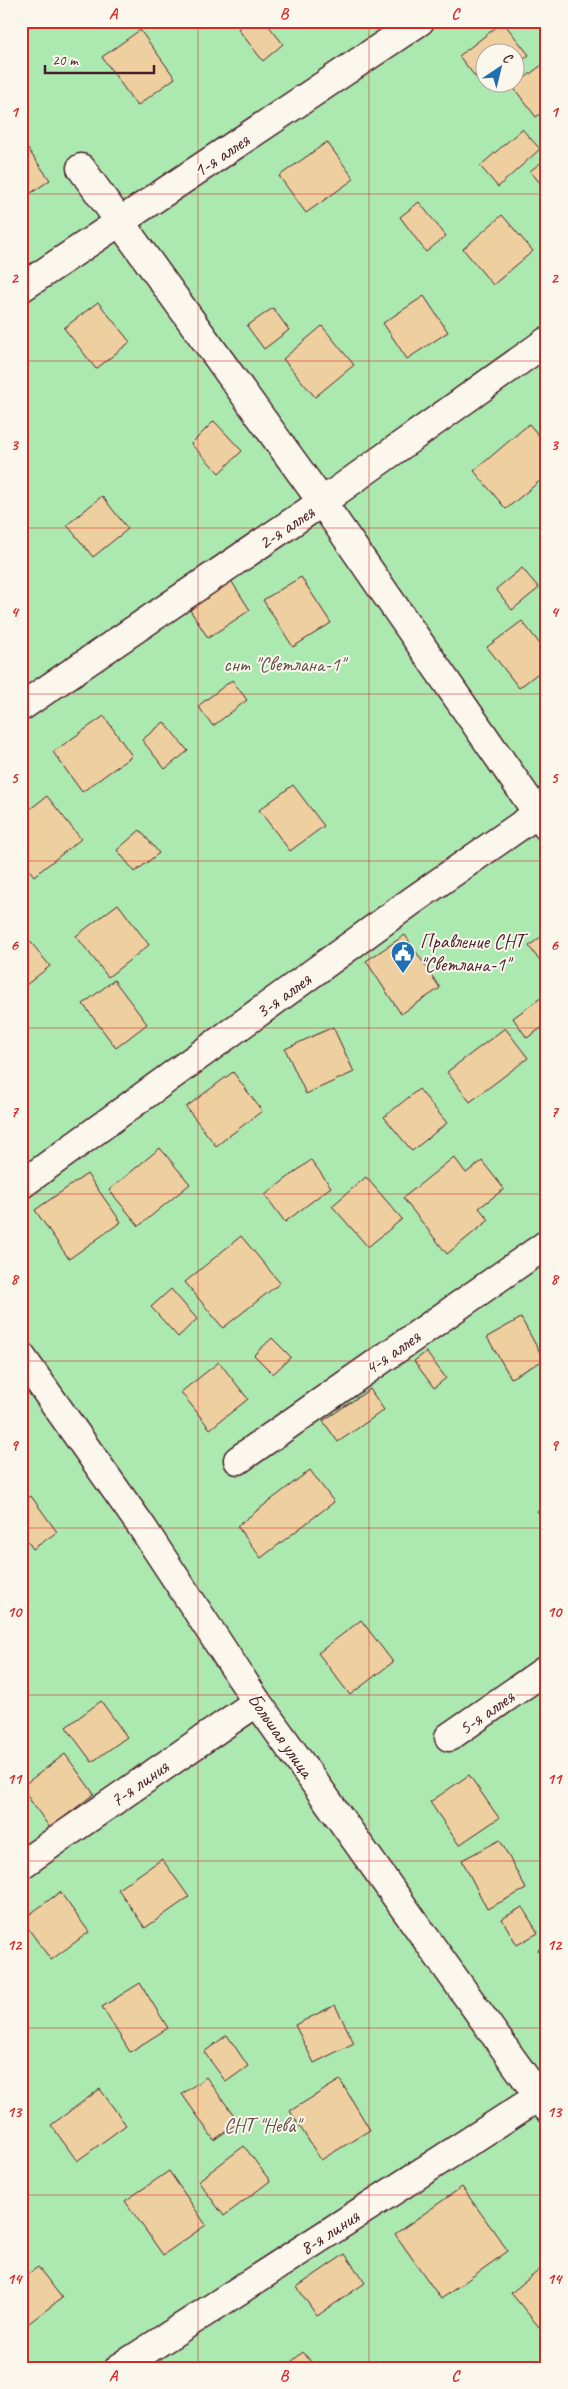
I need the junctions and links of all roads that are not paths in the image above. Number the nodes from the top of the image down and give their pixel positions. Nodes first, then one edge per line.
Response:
1 (420, 21) edge
2 (81, 168) dead end
3 (120, 222) junction
4 (21, 288) edge
5 (547, 341) edge
6 (322, 502) junction
7 (21, 707) edge
8 (544, 816) edge
9 (21, 1185) edge
10 (547, 1244) edge
11 (21, 1356) edge
12 (238, 1460) dead end
13 (547, 1669) edge
14 (257, 1702) junction
15 (449, 1737) dead end
16 (21, 1865) edge
17 (543, 2103) edge
18 (119, 2368) edge

1 - 3 street, 1-я аллея
2 - 3 street
3 - 4 street, 1-я аллея
3 - 6 street
5 - 6 street, 2-я аллея
6 - 7 street, 2-я аллея
6 - 8 street
8 - 9 street, 3-я аллея
10 - 12 street, 4-я аллея
11 - 14 street, Большая улица
13 - 15 street, 5-я аллея
14 - 16 street, 7-я линия
14 - 17 street, Большая улица
17 - 18 street, 8-я линия

